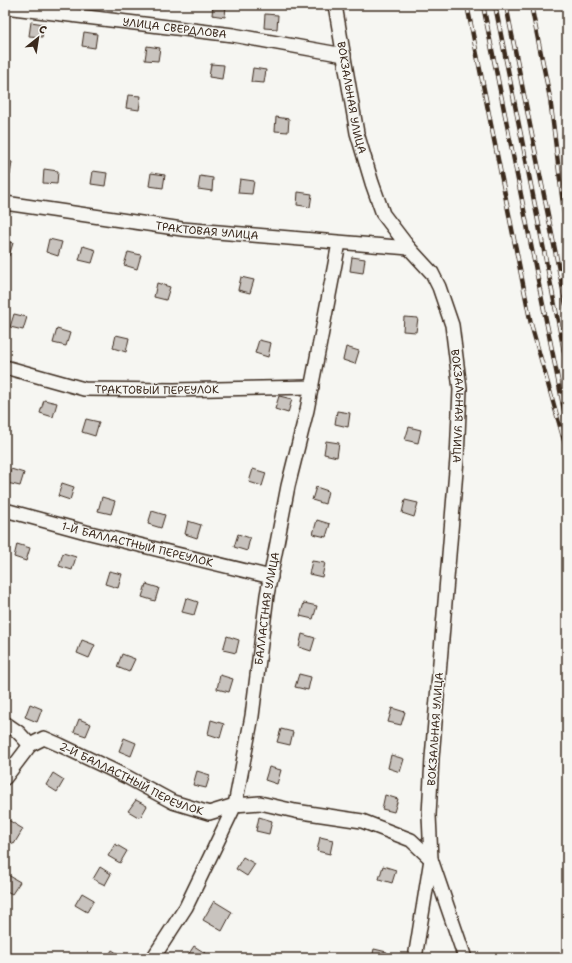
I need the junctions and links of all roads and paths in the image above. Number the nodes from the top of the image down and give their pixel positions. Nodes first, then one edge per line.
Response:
1 (335, 5) edge
2 (5, 7) edge
3 (344, 55) junction
4 (5, 203) edge
5 (339, 243) junction
6 (410, 248) junction
7 (5, 367) edge
8 (312, 387) junction
9 (5, 510) edge
10 (271, 577) junction
11 (5, 723) edge
12 (30, 744) junction
13 (5, 778) edge
14 (236, 805) junction
15 (431, 859) junction
16 (153, 958) edge
17 (416, 958) edge
18 (464, 958) edge

1 - 3 street, ВОКЗАЛЬНАЯ УЛИЦА
2 - 3 street, УЛИЦА СВЕРДЛОВА
3 - 6 street, ВОКЗАЛЬНАЯ УЛИЦА
4 - 5 street, ТРАКТОВАЯ УЛИЦА
5 - 6 street, ТРАКТОВАЯ УЛИЦА
5 - 8 street, БАЛЛАСТНАЯ УЛИЦА
6 - 15 street, ВОКЗАЛЬНАЯ УЛИЦА
7 - 8 street, ТРАКТОВЫЙ ПЕРЕУЛОК
8 - 10 street, БАЛЛАСТНАЯ УЛИЦА
9 - 10 street, 1-Й БАЛЛАСТНЫЙ ПЕРЕУЛОК
10 - 14 street, БАЛЛАСТНАЯ УЛИЦА
11 - 12 street
12 - 13 street
12 - 14 street, 2-Й БАЛЛАСТНЫЙ ПЕРЕУЛОК
14 - 15 street, 2-Й БАЛЛАСТНЫЙ ПЕРЕУЛОК
14 - 16 street, БАЛЛАСТНАЯ УЛИЦА
15 - 17 street
15 - 18 street

